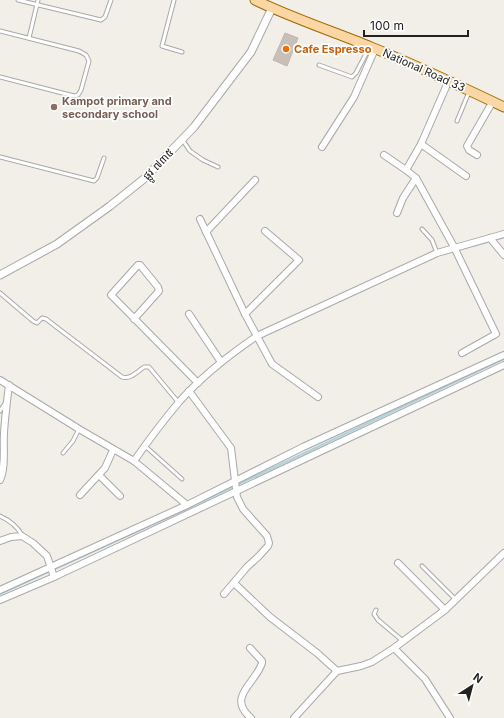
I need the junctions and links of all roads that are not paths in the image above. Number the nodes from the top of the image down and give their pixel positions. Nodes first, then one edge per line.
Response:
1 (18, 0) edge
2 (111, 0) edge
3 (174, 0) edge
4 (255, 0) edge
5 (38, 2) edge
6 (272, 8) junction
7 (0, 31) edge
8 (28, 38) junction
9 (372, 48) junction
10 (182, 52) dead end
11 (319, 65) dead end
12 (0, 77) edge
13 (449, 80) junction
14 (470, 90) junction
15 (493, 101) junction
16 (504, 107) edge
17 (457, 122) dead end
18 (182, 139) junction
19 (421, 144) junction
20 (322, 147) dead end
21 (384, 155) dead end
22 (477, 156) dead end
23 (0, 157) edge
24 (104, 158) dead end
25 (218, 168) dead end
26 (406, 170) junction
27 (466, 176) dead end
28 (416, 178) junction
29 (255, 180) dead end
30 (397, 213) dead end
31 (200, 219) dead end
32 (422, 229) dead end
33 (265, 231) dead end
34 (206, 232) junction
35 (504, 234) edge
36 (490, 238) junction
37 (454, 247) junction
38 (437, 252) junction
39 (504, 255) edge
40 (0, 275) edge
41 (0, 293) edge
42 (189, 314) dead end
43 (245, 314) junction
44 (134, 320) junction
45 (257, 336) junction
46 (462, 352) dead end
47 (504, 355) edge
48 (221, 362) junction
49 (504, 365) edge
50 (0, 380) edge
51 (198, 383) junction
52 (9, 385) junction
53 (189, 392) junction
54 (318, 398) dead end
55 (7, 402) junction
56 (179, 403) junction
57 (0, 411) edge
58 (78, 429) junction
59 (145, 446) junction
60 (113, 450) junction
61 (63, 453) dead end
62 (1, 454) edge
63 (134, 461) junction
64 (99, 475) junction
65 (182, 479) dead end
66 (0, 480) edge
67 (235, 481) junction
68 (236, 492) junction
69 (80, 494) dead end
70 (120, 496) dead end
71 (186, 505) junction
72 (0, 516) edge
73 (22, 536) junction
74 (0, 541) edge
75 (504, 553) edge
76 (398, 563) dead end
77 (422, 566) dead end
78 (51, 567) junction
79 (54, 577) junction
80 (234, 583) junction
81 (0, 590) edge
82 (224, 594) dead end
83 (0, 600) edge
84 (456, 600) junction
85 (376, 610) dead end
86 (445, 610) junction
87 (404, 642) junction
88 (250, 648) dead end
89 (394, 648) junction
90 (337, 671) junction
91 (251, 718) edge
92 (294, 718) edge
93 (450, 718) edge

1 - 5 lane
2 - 5 lane
3 - 10 lane
4 - 6 main road, National Road 33
5 - 8 lane
6 - 9 main road, National Road 33
6 - 18 street, ផ្លូវ ៧៣៥
7 - 8 lane
8 - 12 lane
9 - 11 lane
9 - 13 main road, National Road 33
9 - 20 street
13 - 14 main road, National Road 33
13 - 19 street
14 - 15 main road, National Road 33
14 - 17 lane
15 - 16 main road, National Road 33
15 - 22 street
18 - 25 lane
18 - 40 street, ផ្លូវ ៧៣៥
19 - 26 street
19 - 27 street
21 - 26 street
23 - 24 lane
26 - 28 street
28 - 30 street
28 - 37 street
29 - 34 street
31 - 34 street
32 - 38 lane
33 - 43 street
34 - 43 street
35 - 36 street
36 - 37 street
36 - 39 street
37 - 38 street
37 - 46 street
38 - 45 street
41 - 56 lane
42 - 48 street
43 - 45 street
44 - 44 street
44 - 51 street
45 - 48 street
45 - 54 street
47 - 67 street
48 - 51 street
49 - 68 street
50 - 52 street
51 - 53 street
52 - 55 street
52 - 58 street
53 - 56 street
53 - 67 street
55 - 57 lane
55 - 62 street
56 - 59 street
58 - 60 street
58 - 61 lane
59 - 63 street
59 - 65 lane
60 - 63 street
60 - 64 street
62 - 66 street
63 - 71 street
64 - 69 street
64 - 70 street
67 - 68 street
67 - 71 street
68 - 79 street
68 - 80 street
71 - 78 street
72 - 73 lane
73 - 74 street
73 - 78 street
75 - 84 street
76 - 86 street
77 - 84 lane
78 - 79 street
78 - 81 street
79 - 83 street
80 - 82 street
80 - 90 street
84 - 86 street
85 - 87 lane
86 - 87 street
87 - 89 street
88 - 91 street
89 - 90 street
89 - 93 street
90 - 92 street

